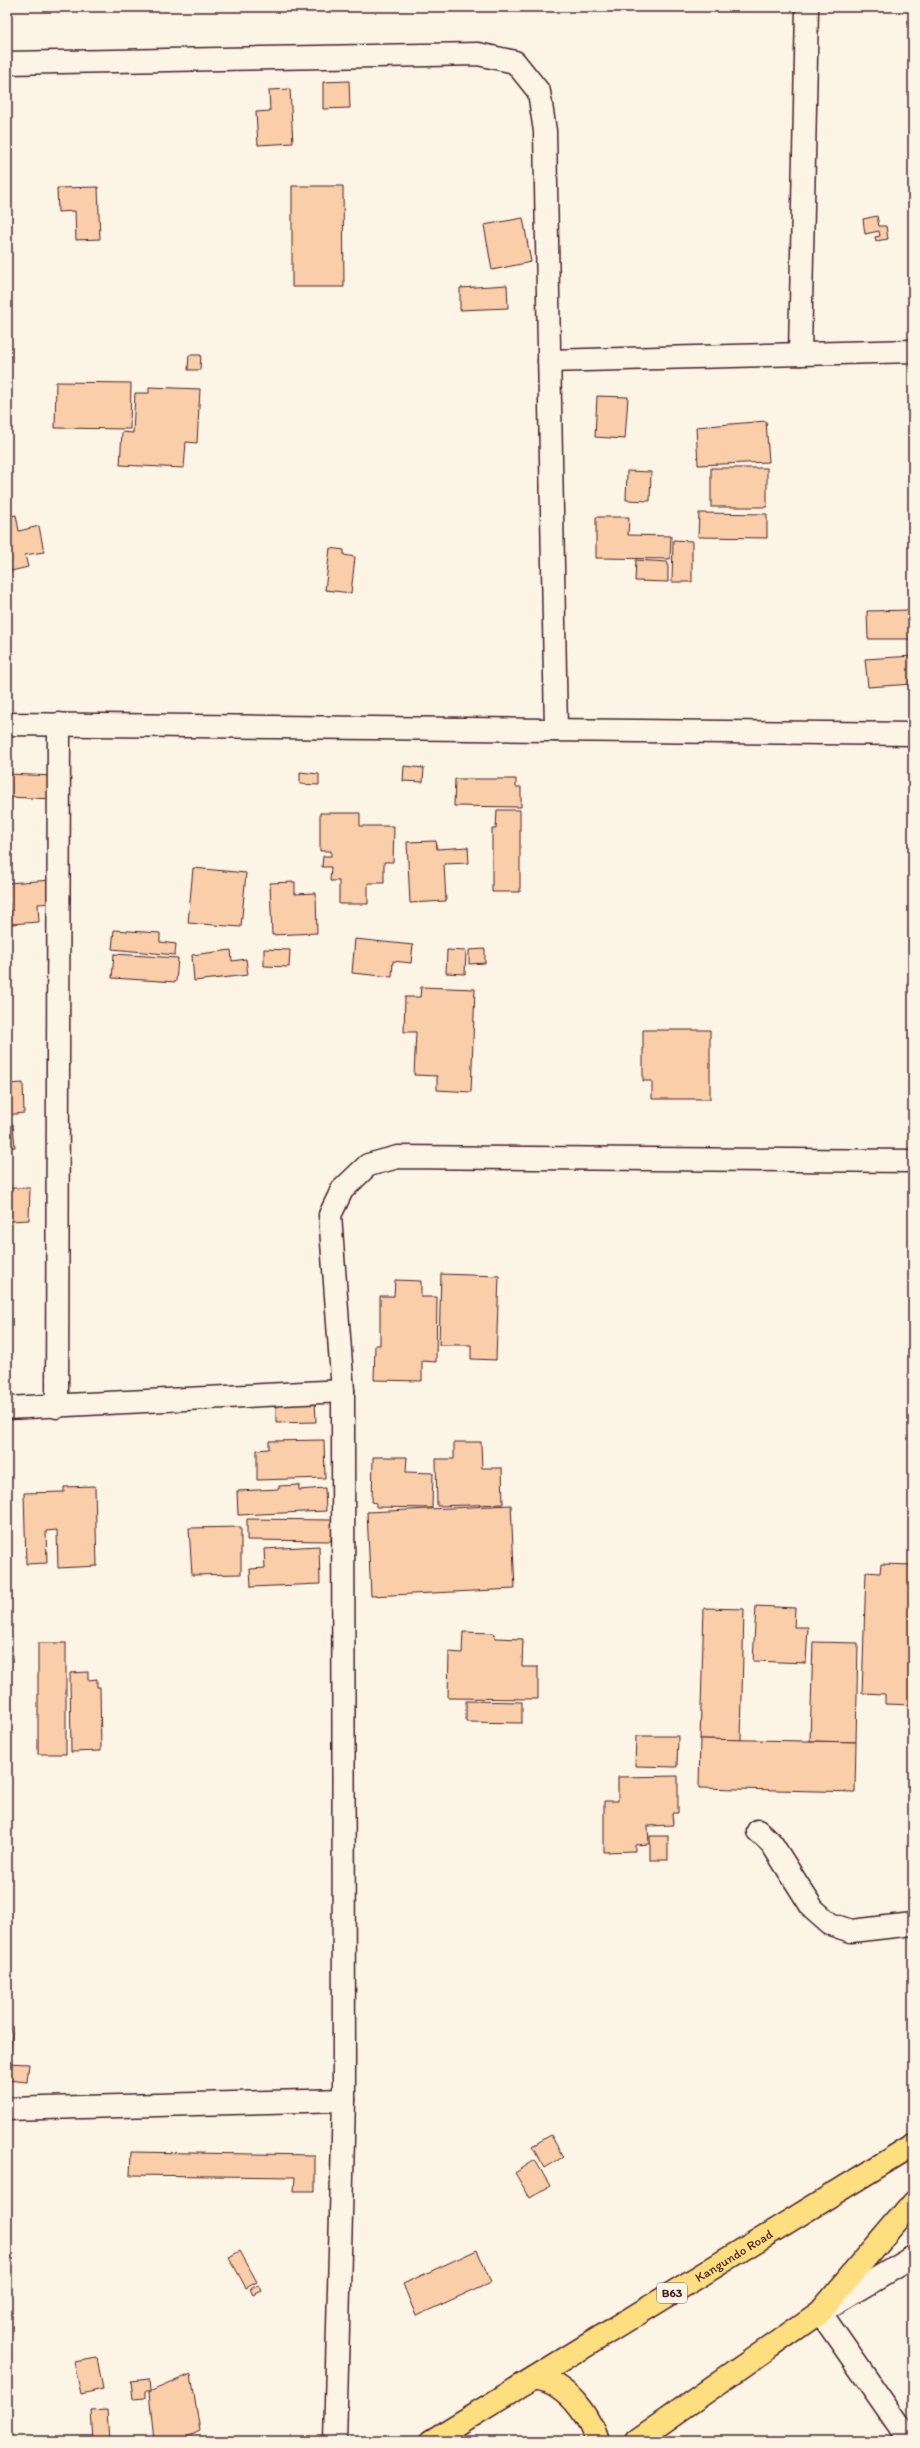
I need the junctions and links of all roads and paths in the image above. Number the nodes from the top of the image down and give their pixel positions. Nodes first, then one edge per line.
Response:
1 (807, 7) edge
2 (7, 63) edge
3 (913, 351) edge
4 (800, 354) junction
5 (549, 361) junction
6 (7, 724) edge
7 (59, 724) junction
8 (556, 730) junction
9 (913, 734) edge
10 (913, 1161) edge
11 (343, 1391) junction
12 (57, 1407) junction
13 (7, 1408) edge
14 (758, 1831) dead end
15 (913, 1924) edge
16 (344, 2100) junction
17 (7, 2109) edge
18 (913, 2145) edge
19 (913, 2202) edge
20 (913, 2257) edge
21 (820, 2312) junction
22 (534, 2378) junction
23 (335, 2441) edge
24 (431, 2441) edge
25 (597, 2441) edge
26 (636, 2441) edge
27 (910, 2441) edge

1 - 4 street
2 - 5 street
3 - 4 street
4 - 5 street
5 - 8 street
6 - 7 street
7 - 8 street
7 - 12 street
8 - 9 street
10 - 11 street
11 - 12 street
11 - 16 street
12 - 13 street
14 - 15 street
16 - 17 street
16 - 23 street
18 - 22 highway, Kangundo Road / B63
19 - 21 highway
20 - 21 street
21 - 26 highway
21 - 27 street
22 - 24 highway, Kangundo Road / B63
22 - 25 highway

